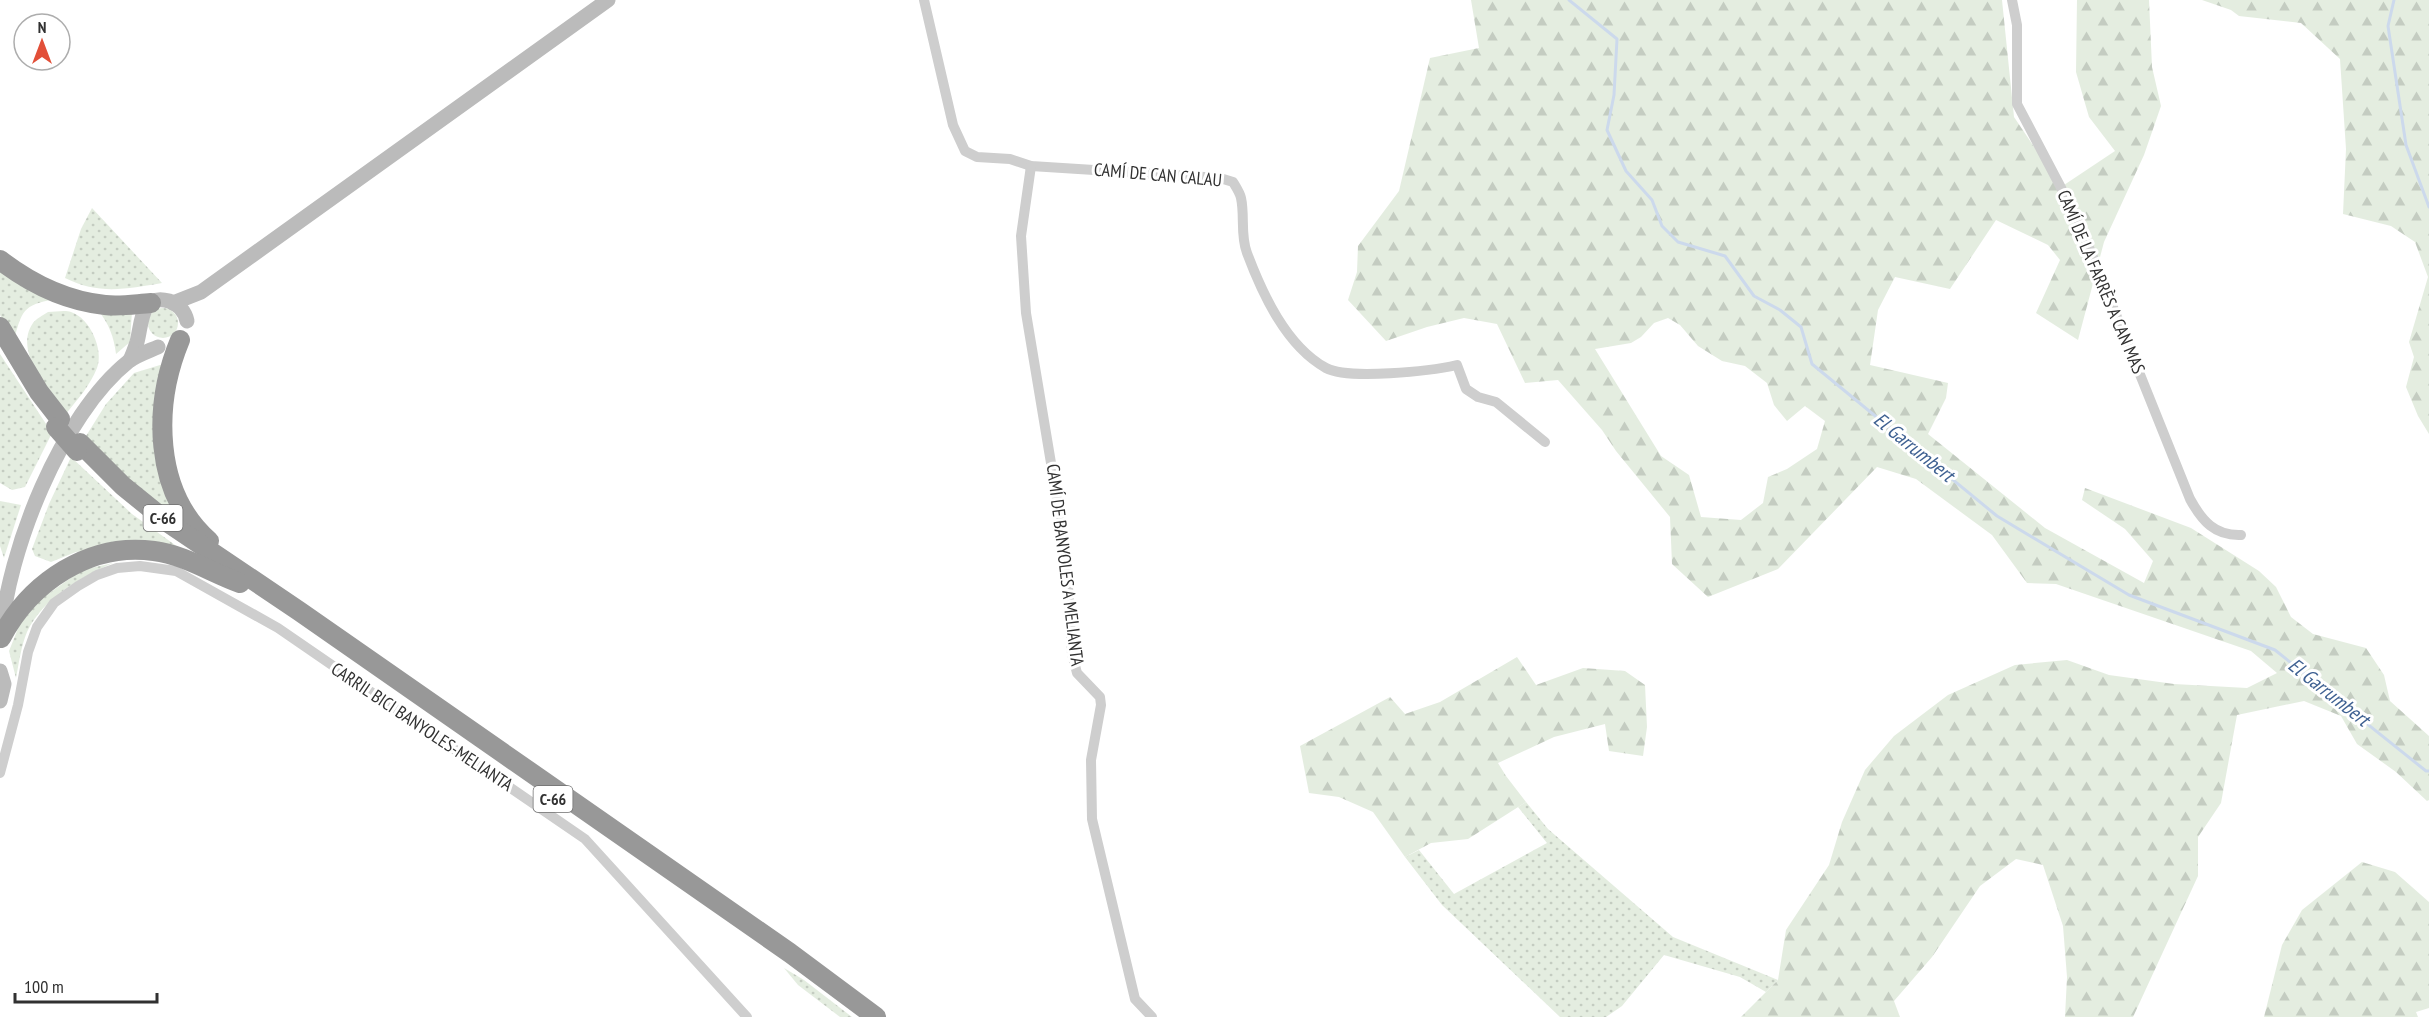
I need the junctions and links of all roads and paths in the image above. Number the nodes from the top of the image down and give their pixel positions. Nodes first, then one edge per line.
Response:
1 (608, 0) edge
2 (924, 0) edge
3 (2012, 0) edge
4 (1031, 166) junction
5 (0, 260) edge
6 (201, 292) junction
7 (151, 303) junction
8 (173, 303) junction
9 (187, 321) junction
10 (0, 327) edge
11 (140, 328) junction
12 (180, 340) junction
13 (0, 346) edge
14 (158, 347) junction
15 (130, 360) junction
16 (58, 423) junction
17 (1545, 442) dead end
18 (2241, 535) dead end
19 (248, 582) junction
20 (1, 620) edge
21 (1, 638) edge
22 (0, 647) edge
23 (0, 671) edge
24 (0, 701) edge
25 (0, 773) edge
26 (747, 1017) edge
27 (863, 1017) edge
28 (876, 1017) edge
29 (1152, 1017) edge

1 - 6 main road
2 - 4 street, CAMÍ DE CAN CALAU
3 - 18 street, CAMÍ DE LA FARRÈS A CAN MAS
4 - 17 street, CAMÍ DE CAN CALAU
4 - 29 street, CAMÍ DE BANYOLES A MELIANTA
5 - 7 highway
6 - 8 main road
6 - 9 main road
7 - 8 main road
7 - 11 main road
8 - 9 main road
9 - 12 main road
10 - 16 highway, C-66
11 - 14 main road
11 - 15 main road
12 - 14 main road
12 - 19 highway
13 - 16 highway, C-66
14 - 15 main road
15 - 20 main road
16 - 19 highway, C-66, bridge
19 - 21 highway
19 - 27 highway, C-66
19 - 28 highway, C-66
20 - 21 main road
21 - 22 main road
23 - 24 main road
25 - 26 street, CARRIL BICI BANYOLES-MELIANTA

